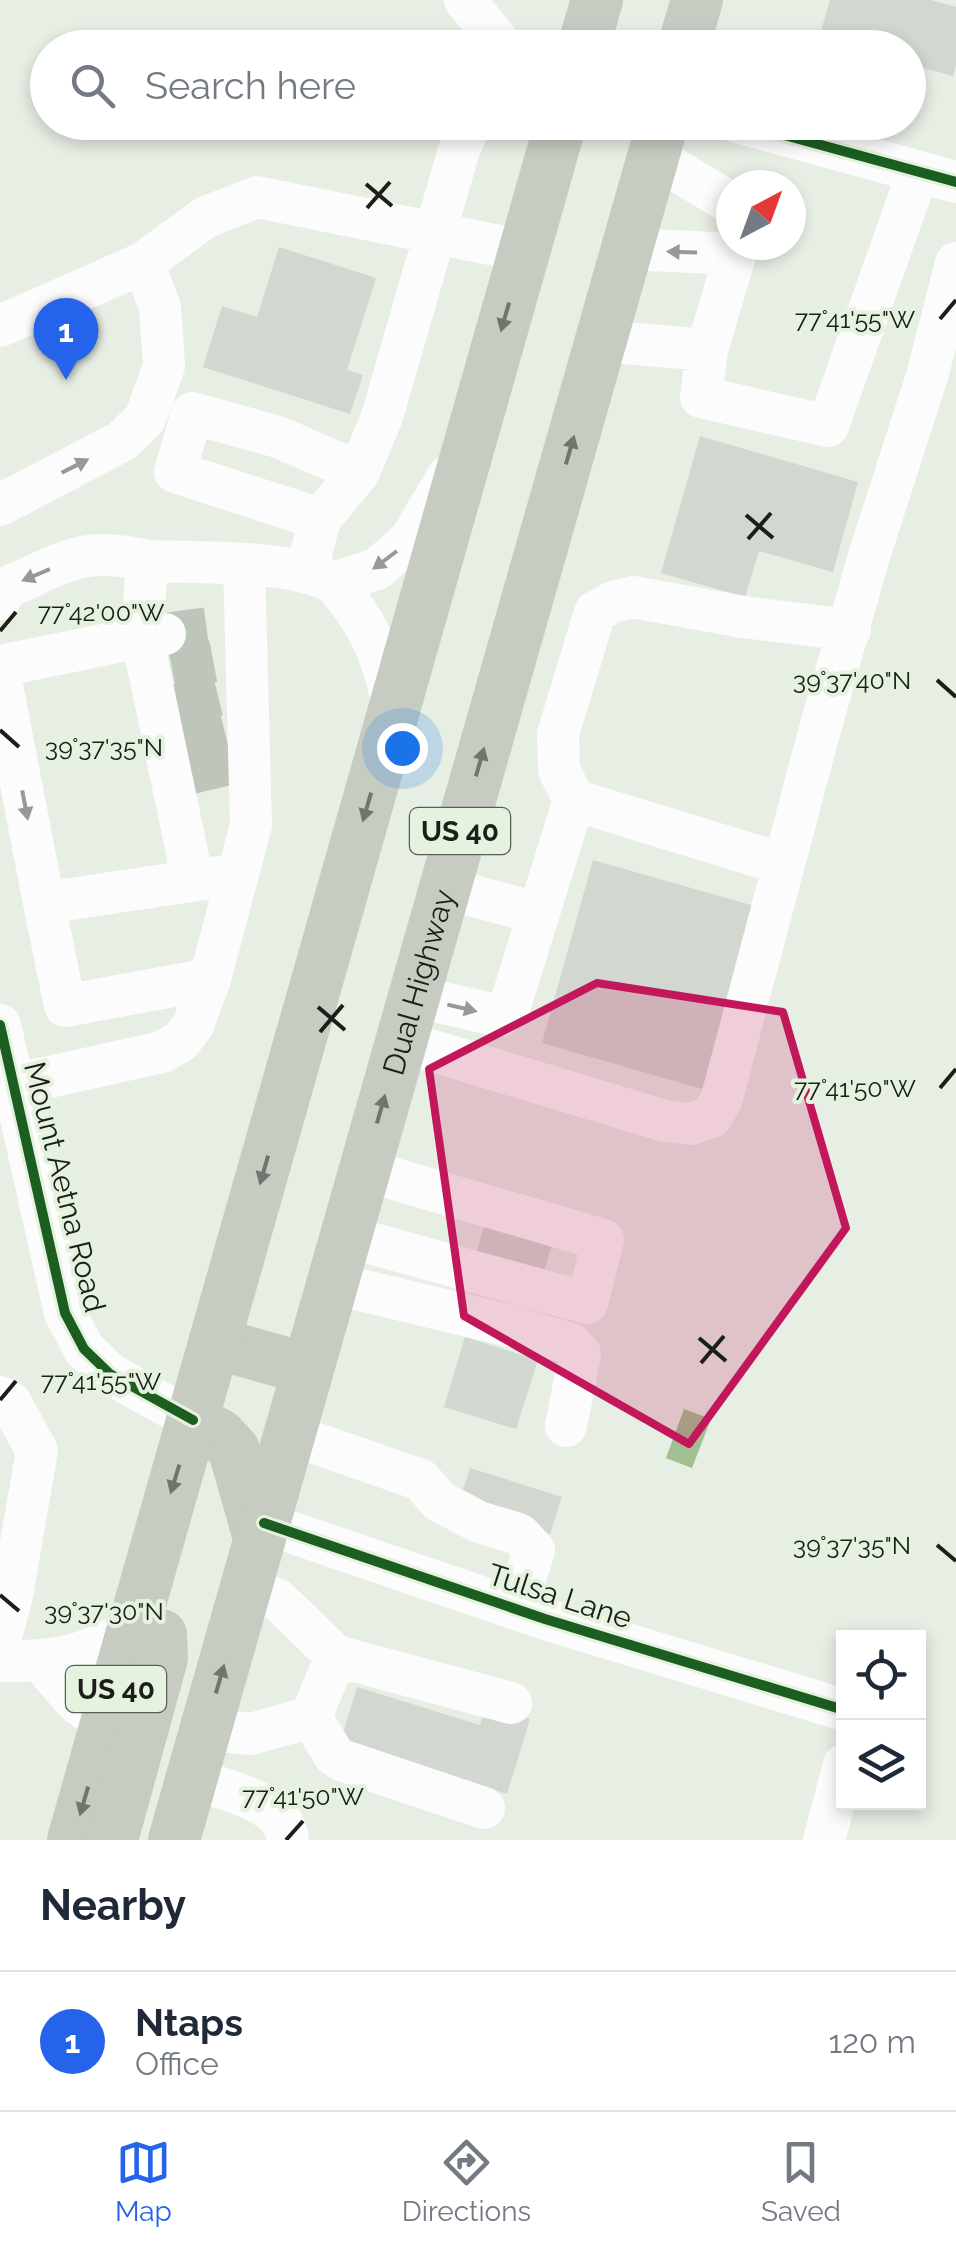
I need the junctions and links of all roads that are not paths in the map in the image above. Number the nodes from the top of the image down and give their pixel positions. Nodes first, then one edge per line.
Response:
1 (465, 0) edge
2 (597, 0) edge
3 (697, 0) edge
4 (489, 30) edge
5 (588, 30) edge
6 (689, 30) edge
7 (464, 140) edge
8 (556, 140) edge
9 (658, 140) edge
10 (802, 140) edge
11 (937, 177) edge
12 (716, 190) edge
13 (436, 234) junction
14 (627, 250) junction
15 (716, 250) edge
16 (524, 251) junction
17 (734, 260) edge
18 (956, 262) edge
19 (143, 263) junction
20 (0, 326) edge
21 (601, 341) junction
22 (707, 350) junction
23 (476, 422) junction
24 (254, 431) junction
25 (359, 472) junction
26 (236, 492) junction
27 (0, 504) edge
28 (320, 518) junction
29 (146, 561) junction
30 (244, 565) junction
31 (320, 578) junction
32 (0, 599) edge
33 (850, 630) junction
34 (0, 666) edge
35 (0, 674) edge
36 (167, 706) junction
37 (393, 713) junction
38 (574, 800) junction
39 (783, 864) junction
40 (238, 874) junction
41 (193, 880) junction
42 (444, 888) junction
43 (44, 903) junction
44 (537, 912) junction
45 (210, 979) junction
46 (407, 1019) junction
47 (0, 1025) edge
48 (6, 1086) edge
49 (364, 1170) junction
50 (338, 1260) junction
51 (215, 1344) junction
52 (306, 1369) junction
53 (0, 1397) edge
54 (194, 1420) junction
55 (566, 1426) dead end
56 (289, 1434) junction
57 (157, 1539) junction
58 (257, 1550) junction
59 (516, 1610) junction
60 (133, 1628) junction
61 (0, 1641) edge
62 (336, 1656) junction
63 (20, 1661) edge
64 (511, 1702) dead end
65 (836, 1708) edge
66 (311, 1718) junction
67 (106, 1724) junction
68 (198, 1754) junction
69 (836, 1795) edge
70 (484, 1808) dead end
71 (73, 1840) edge
72 (112, 1840) edge
73 (174, 1840) edge
74 (288, 1840) edge
75 (824, 1840) edge

1 - 4 street
2 - 5 main road
3 - 6 main road
7 - 13 street
8 - 16 main road, US 40
9 - 12 street
9 - 14 main road, Dual Highway / US 40
10 - 11 street
11 - 22 street
13 - 16 street
13 - 19 street
13 - 25 street
15 -> 14 street
14 - 21 main road, Dual Highway / US 40
16 -> 23 main road, US 40
17 - 22 street
18 - 33 street
19 - 20 street
27 -> 19 street
21 - 22 street
42 -> 21 main road, Dual Highway / US 40
23 -> 31 street
23 - 37 main road, US 40
24 - 25 street
24 - 26 street
24 - 26 street
25 - 28 street
26 - 28 street
28 - 31 street
29 - 30 street
29 -> 32 street
29 - 36 street
30 - 31 street
30 - 40 street
31 - 37 street
33 - 38 street
33 - 39 street
34 - 36 street
35 -> 43 street
36 - 41 street
37 -> 51 main road, US 40
38 - 39 street
38 - 44 street
39 - 46 street
40 - 41 street
40 - 45 street
41 - 43 street
42 - 44 street
42 - 46 main road, Dual Highway / US 40
43 - 45 street
46 -> 44 street
45 - 48 street
49 -> 46 main road, Dual Highway / US 40
47 - 48 street, Mount Aetna Road
48 - 54 street, Mount Aetna Road
49 - 50 main road, Dual Highway / US 40
49 - 50 street
50 - 52 main road, Dual Highway / US 40
50 - 55 street
51 - 52 main road
51 - 54 main road, US 40
52 - 56 main road, Dual Highway / US 40
53 - 61 street
54 -> 57 main road, US 40
54 - 58 main road
56 - 58 main road, Dual Highway / US 40
56 - 59 street
57 - 60 main road, US 40
57 - 72 main road
58 - 59 street, Tulsa Lane
58 - 62 street
68 -> 58 main road, Dual Highway / US 40
59 - 65 street, Tulsa Lane
60 - 63 street
60 - 67 main road, US 40
62 - 64 street
62 - 66 street
63 - 67 street
66 - 68 street
66 - 70 street
67 -> 71 main road, US 40
68 - 73 main road, Dual Highway / US 40
68 - 74 street
69 - 75 street

